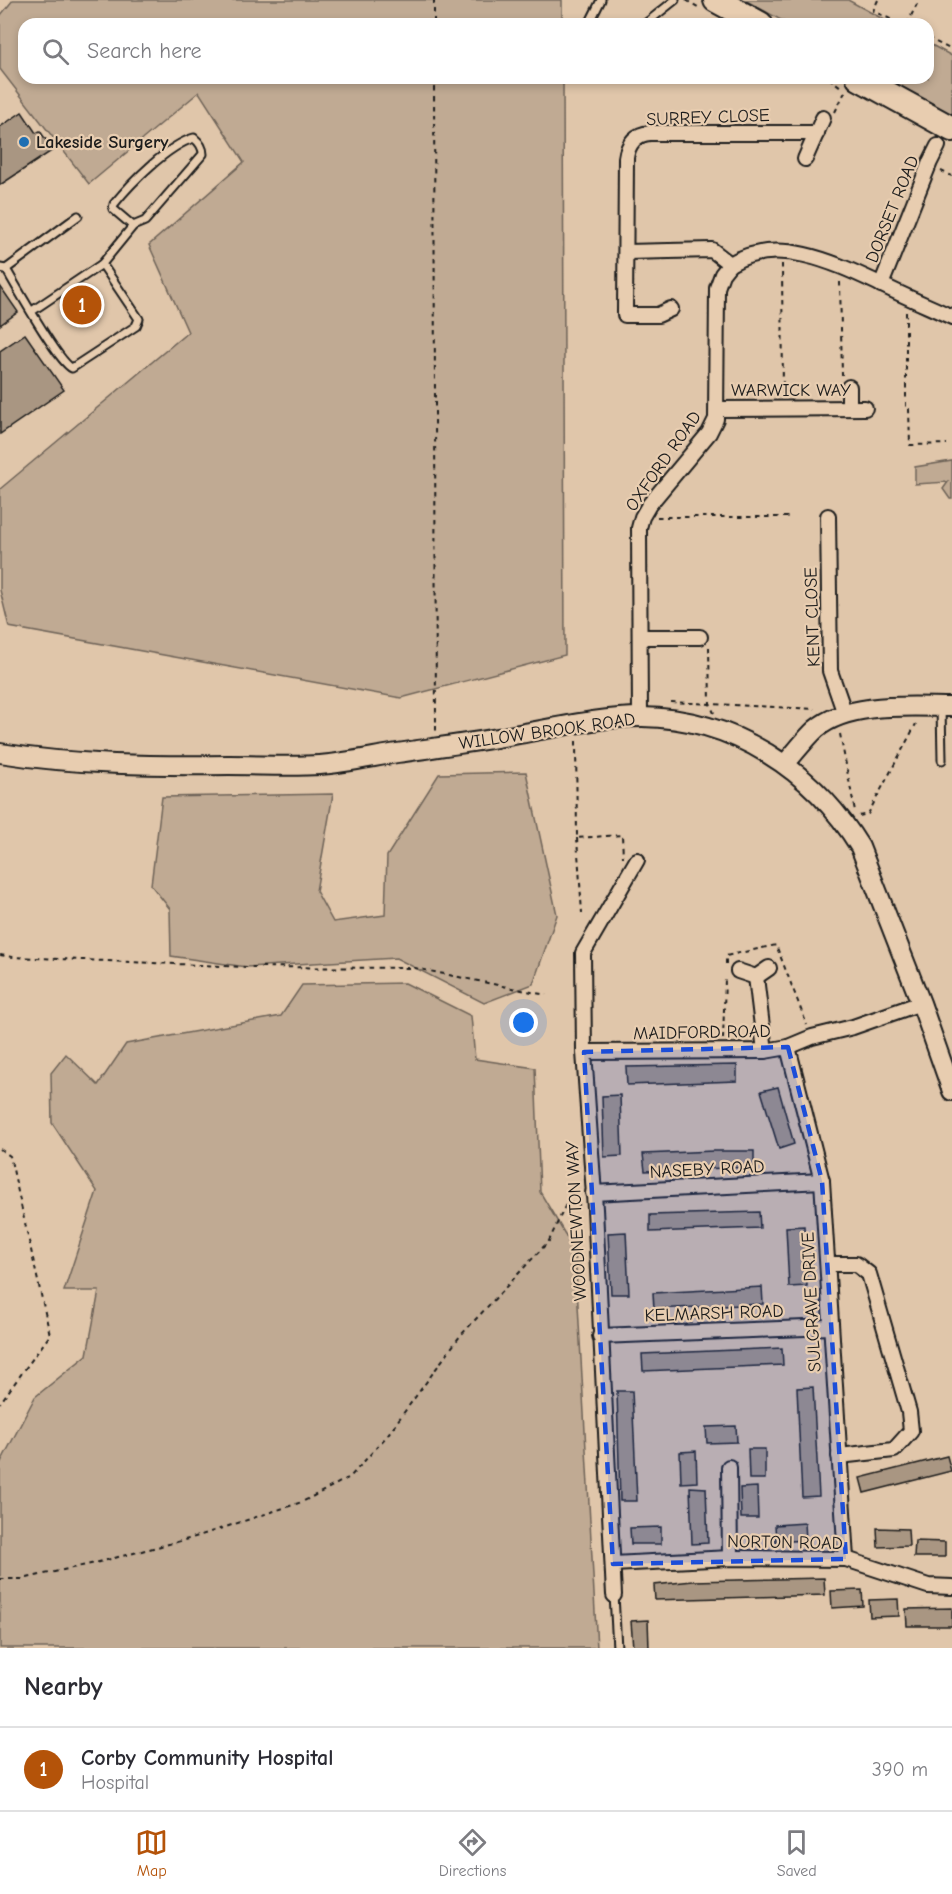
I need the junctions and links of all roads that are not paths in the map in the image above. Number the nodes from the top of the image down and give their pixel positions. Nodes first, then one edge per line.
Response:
1 (601, 0) edge
2 (675, 0) edge
3 (704, 2) edge
4 (592, 18) edge
5 (652, 18) edge
6 (745, 18) edge
7 (852, 84) edge
8 (823, 118) road end
9 (816, 133) junction
10 (945, 138) edge
11 (805, 159) dead end
12 (78, 216) dead end
13 (133, 226) junction
14 (626, 252) junction
15 (102, 264) junction
16 (730, 264) junction
17 (3, 269) edge
18 (881, 285) junction
19 (671, 309) dead end
20 (32, 311) junction
21 (952, 317) edge
22 (849, 387) road end
23 (849, 408) junction
24 (865, 408) dead end
25 (717, 409) junction
26 (828, 516) dead end
27 (640, 637) junction
28 (700, 637) road end
29 (947, 707) edge
30 (640, 709) junction
31 (841, 716) junction
32 (0, 753) edge
33 (942, 760) dead end
34 (785, 764) junction
35 (637, 860) dead end
36 (769, 968) dead end
37 (738, 971) dead end
38 (756, 977) junction
39 (921, 1003) junction
40 (788, 1047) junction
41 (765, 1050) junction
42 (584, 1052) junction
43 (952, 1091) edge
44 (822, 1181) junction
45 (593, 1193) junction
46 (828, 1264) junction
47 (830, 1327) junction
48 (600, 1336) junction
49 (839, 1456) junction
50 (729, 1467) dead end
51 (730, 1558) junction
52 (846, 1559) junction
53 (613, 1564) junction
54 (952, 1587) edge
55 (614, 1595) joint
56 (617, 1648) edge

1 - 4 lane
2 - 5 lane
3 - 6 highway
7 - 10 highway
8 - 9 street
9 - 11 street
9 - 14 street, SURREY CLOSE
10 - 18 street, DORSET ROAD
12 - 17 lane
13 - 13 lane
13 - 15 lane
14 - 16 street
14 - 19 street, SURREY CLOSE
15 - 20 lane
15 - 20 lane
16 - 18 street
16 - 25 street, OXFORD ROAD
17 - 20 lane
18 - 21 street
22 - 23 street
23 - 24 street, WARWICK WAY
23 - 25 street, WARWICK WAY
25 - 27 street, OXFORD ROAD
26 - 31 street, KENT CLOSE
27 - 28 street
27 - 30 street, OXFORD ROAD
29 - 31 street
29 - 33 lane
30 - 32 street, WILLOW BROOK ROAD
30 - 34 street, WILLOW BROOK ROAD
31 - 34 street
34 - 39 street, WILLOW BROOK ROAD
35 - 42 street, WOODNEWTON WAY
36 - 38 street
37 - 38 street
38 - 41 street
39 - 40 street, MAIDFORD ROAD
39 - 43 street, WILLOW BROOK ROAD
40 - 41 street, MAIDFORD ROAD
40 - 44 street, SULGRAVE DRIVE
41 - 42 street, MAIDFORD ROAD
42 - 45 street, WOODNEWTON WAY
44 - 45 street, NASEBY ROAD
44 - 46 street, SULGRAVE DRIVE
45 - 48 street, WOODNEWTON WAY
46 - 47 street, SULGRAVE DRIVE
46 - 49 street
47 - 48 street, KELMARSH ROAD
47 - 49 street, SULGRAVE DRIVE
48 - 53 street, WOODNEWTON WAY
49 - 52 street, SULGRAVE DRIVE
50 - 51 street
51 - 52 street, NORTON ROAD
51 - 53 street, NORTON ROAD
52 - 54 street, NORTON ROAD
53 - 55 street, WOODNEWTON WAY
55 - 56 lane

